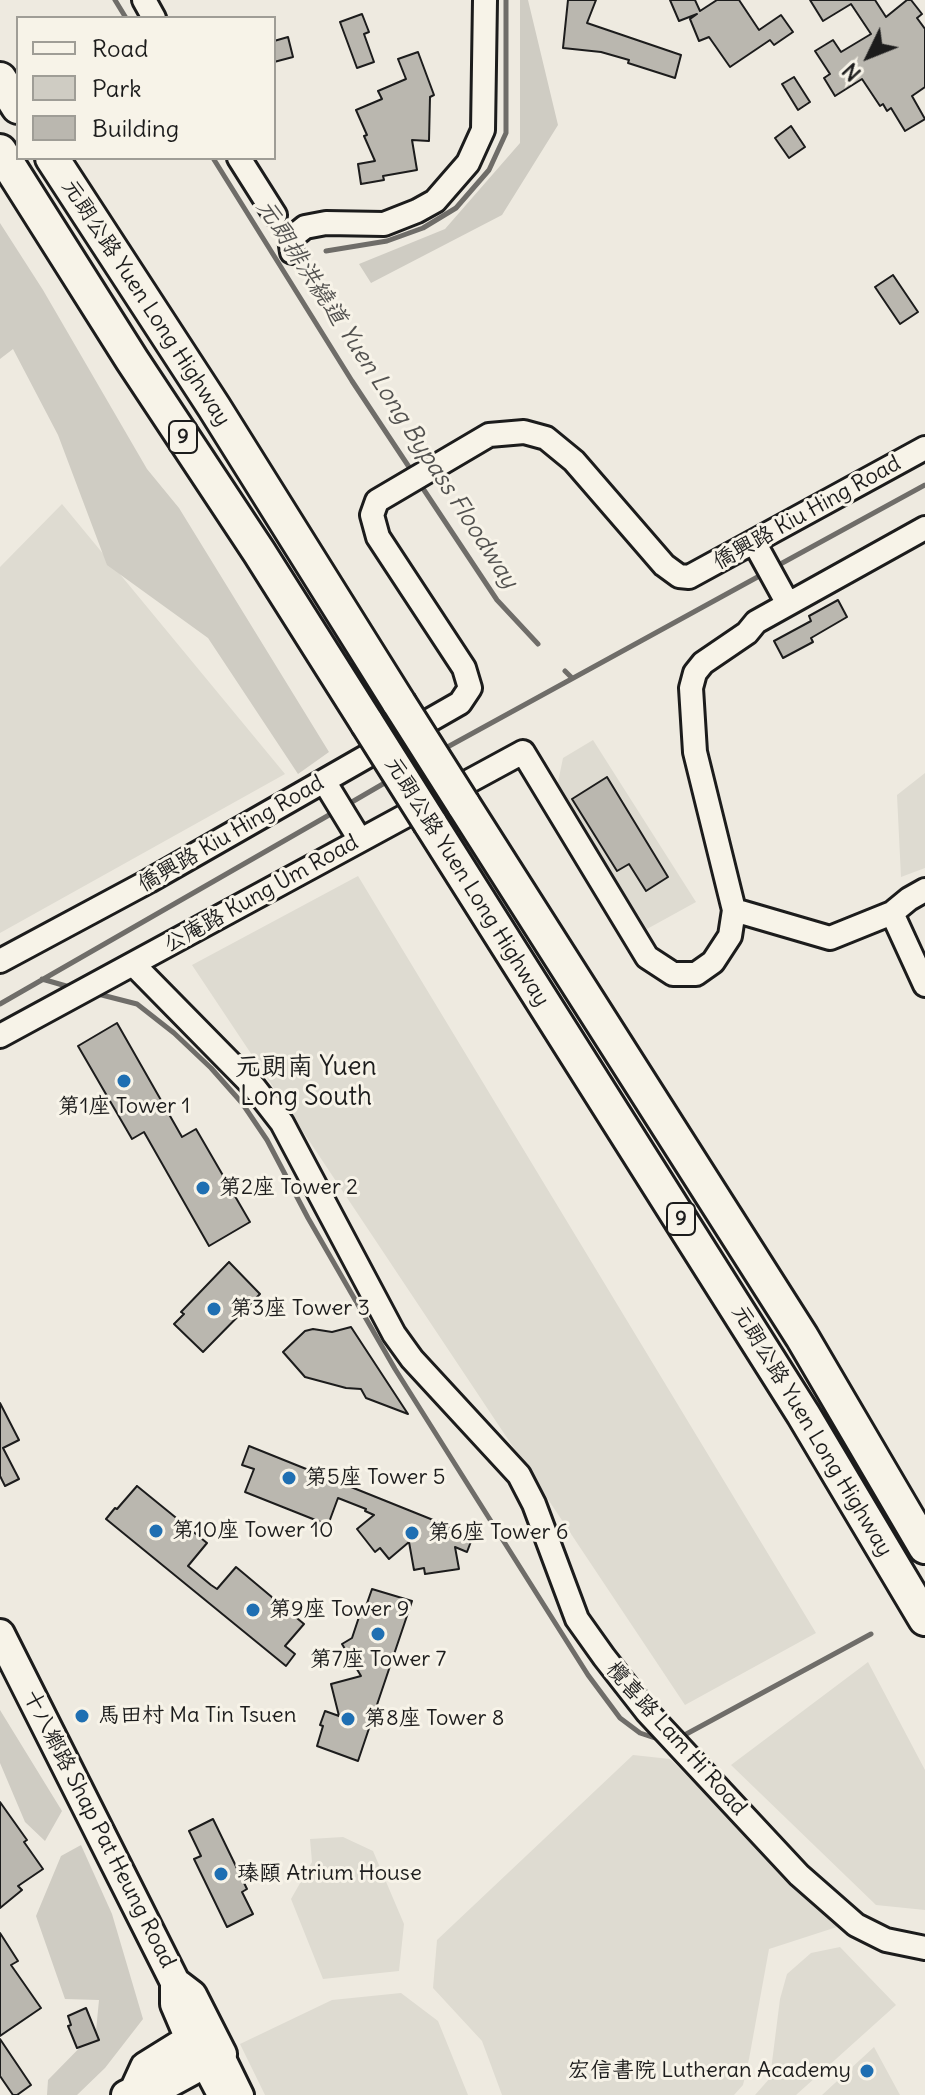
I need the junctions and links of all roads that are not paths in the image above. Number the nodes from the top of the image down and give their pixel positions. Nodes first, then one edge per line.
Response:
1 (485, 0) edge
2 (0, 79) edge
3 (16, 104) edge
4 (0, 151) edge
5 (53, 160) edge
6 (240, 160) edge
7 (275, 215) dead end
8 (292, 252) dead end
9 (925, 448) edge
10 (925, 528) edge
11 (754, 542) junction
12 (788, 604) junction
13 (324, 781) junction
14 (360, 840) junction
15 (925, 890) edge
16 (734, 910) junction
17 (892, 913) junction
18 (0, 961) edge
19 (125, 970) junction
20 (925, 985) edge
21 (0, 1036) edge
22 (925, 1547) edge
23 (925, 1619) edge
24 (0, 1634) edge
25 (925, 1948) edge
26 (200, 2034) junction
27 (212, 2059) junction
28 (130, 2093) edge
29 (219, 2095) edge
30 (242, 2095) edge

1 - 8 street
2 - 3 highway
4 - 23 highway, 元朗公路 Yuen Long Highway / 9, bridge
5 - 22 highway, 元朗公路 Yuen Long Highway / 9, bridge
6 - 7 street
9 - 11 street, 僑興路 Kiu Hing Road
10 - 12 street
11 - 12 street
11 - 13 street, 僑興路 Kiu Hing Road
12 - 16 street
13 - 14 street
13 - 18 street, 僑興路 Kiu Hing Road
14 - 16 street, 公庵路 Kung Um Road
14 - 19 street, 公庵路 Kung Um Road
15 - 17 street
16 - 17 street
17 - 20 street
19 - 21 street, 公庵路 Kung Um Road
19 - 25 street, 欖喜路 Lam Hi Road
24 - 26 main road, 十八鄉路 Shap Pat Heung Road
26 - 27 main road, 十八鄉路 Shap Pat Heung Road
26 - 28 main road
27 - 28 main road
27 - 29 street, 十八鄉路 Shap Pat Heung Road
27 - 30 street, 十八鄉路 Shap Pat Heung Road

